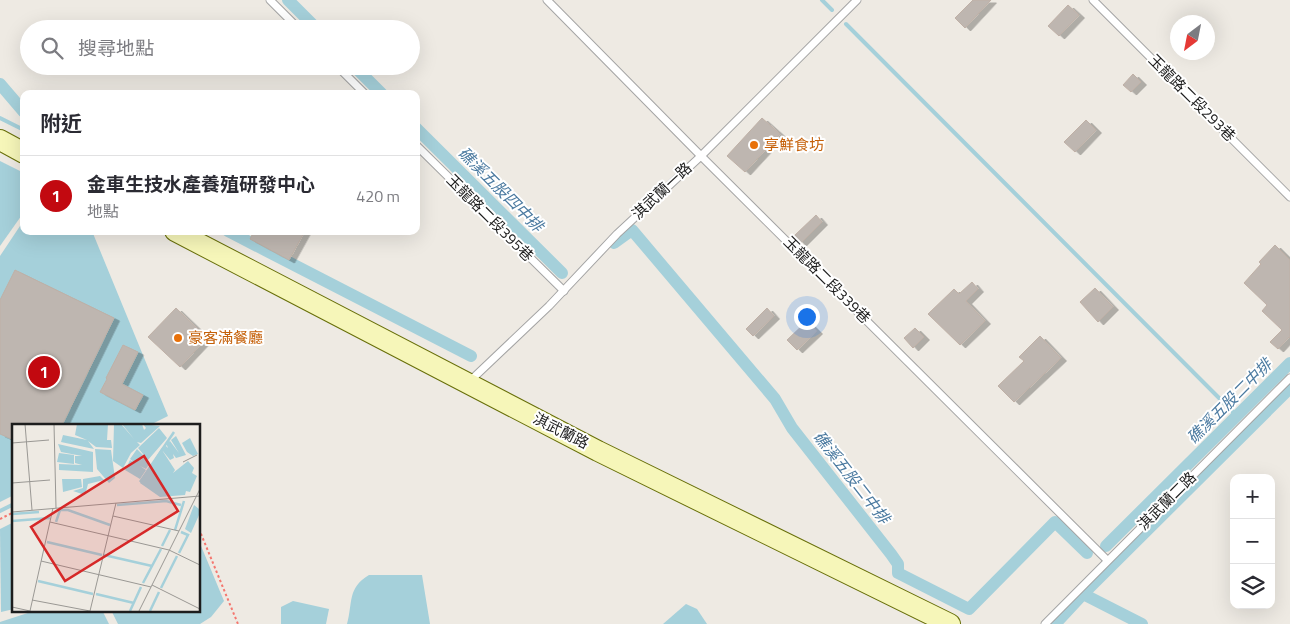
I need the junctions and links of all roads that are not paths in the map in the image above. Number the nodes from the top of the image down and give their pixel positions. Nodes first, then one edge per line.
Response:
1 (270, 0) edge
2 (547, 0) edge
3 (856, 0) edge
4 (1093, 0) edge
5 (290, 20) edge
6 (346, 75) edge
7 (360, 90) edge
8 (0, 140) edge
9 (420, 149) edge
10 (20, 151) edge
11 (701, 156) junction
12 (1290, 197) edge
13 (183, 235) edge
14 (564, 291) junction
15 (1290, 378) edge
16 (468, 383) junction
17 (1107, 560) junction
18 (950, 624) edge
19 (1045, 624) edge

1 - 5 lane
2 - 11 lane, 玉龍路二段339巷
3 - 11 lane, 淇武蘭一路
4 - 12 lane, 玉龍路二段293巷
6 - 7 lane
8 - 10 street
9 - 14 lane, 玉龍路二段395巷
11 - 14 lane, 淇武蘭一路
11 - 17 lane, 玉龍路二段339巷
13 - 16 street, 淇武蘭路
14 - 16 lane, 淇武蘭一路
15 - 17 lane, 淇武蘭二路
16 - 18 street, 淇武蘭路
17 - 19 lane, 淇武蘭二路

